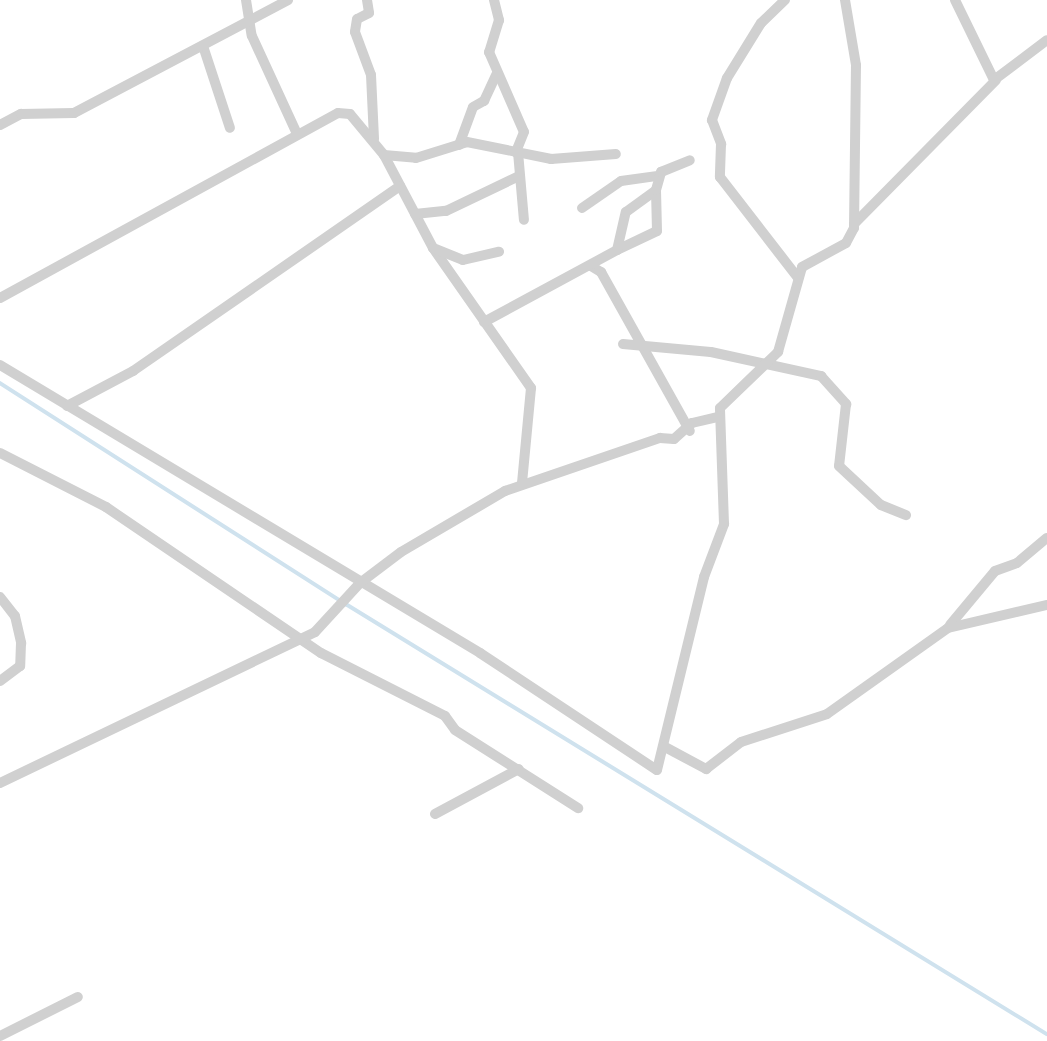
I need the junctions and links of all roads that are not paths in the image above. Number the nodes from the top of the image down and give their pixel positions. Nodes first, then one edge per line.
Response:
1 (246, 0) edge
2 (288, 0) edge
3 (367, 0) edge
4 (494, 0) edge
5 (785, 0) edge
6 (845, 0) edge
7 (955, 0) edge
8 (254, 20) junction
9 (1047, 40) edge
10 (204, 49) junction
11 (495, 75) junction
12 (996, 80) junction
13 (0, 125) edge
14 (230, 128) dead end
15 (297, 134) junction
16 (374, 140) junction
17 (459, 145) junction
18 (517, 152) junction
19 (616, 154) dead end
20 (384, 155) junction
21 (690, 159) dead end
22 (519, 176) junction
23 (658, 176) junction
24 (400, 186) junction
25 (656, 190) junction
26 (582, 208) dead end
27 (415, 214) junction
28 (524, 220) dead end
29 (854, 224) junction
30 (433, 248) junction
31 (617, 250) junction
32 (499, 252) dead end
33 (591, 266) junction
34 (798, 278) junction
35 (0, 298) edge
36 (484, 322) junction
37 (623, 344) dead end
38 (642, 348) junction
39 (0, 365) edge
40 (766, 368) junction
41 (67, 405) junction
42 (719, 416) junction
43 (690, 431) junction
44 (0, 453) edge
45 (522, 484) junction
46 (906, 515) dead end
47 (1047, 538) edge
48 (360, 583) junction
49 (0, 597) edge
50 (1047, 605) edge
51 (948, 628) junction
52 (300, 639) junction
53 (0, 681) edge
54 (665, 747) junction
55 (519, 769) junction
56 (0, 783) edge
57 (578, 808) dead end
58 (435, 814) dead end
59 (78, 997) dead end
60 (0, 1036) edge

1 - 8 street
2 - 8 street
3 - 16 street
4 - 11 street
5 - 34 street
6 - 29 street
7 - 12 street
8 - 10 street
8 - 15 street
9 - 12 street
10 - 13 street
10 - 14 street
11 - 17 street
11 - 18 street
12 - 29 street
15 - 16 street
15 - 35 street
16 - 20 street
17 - 18 street
17 - 20 street
18 - 19 street
18 - 22 street
20 - 24 street
21 - 23 street
22 - 27 street
22 - 28 street
23 - 25 street
23 - 26 street
24 - 27 street
24 - 41 street
25 - 31 street
25 - 31 street
27 - 30 street
29 - 34 street
30 - 32 street
30 - 36 street
31 - 33 street
33 - 36 street
33 - 38 street
34 - 40 street
36 - 45 street
37 - 38 street
38 - 40 street
38 - 43 street
39 - 41 street
40 - 42 street
40 - 46 street
41 - 48 street
42 - 43 street
42 - 54 street
43 - 45 street
44 - 52 street
45 - 48 street
47 - 51 street
48 - 52 street
48 - 54 street
49 - 53 street
50 - 51 street
51 - 54 street
52 - 55 street
52 - 56 street
55 - 57 street
55 - 58 street
59 - 60 street

